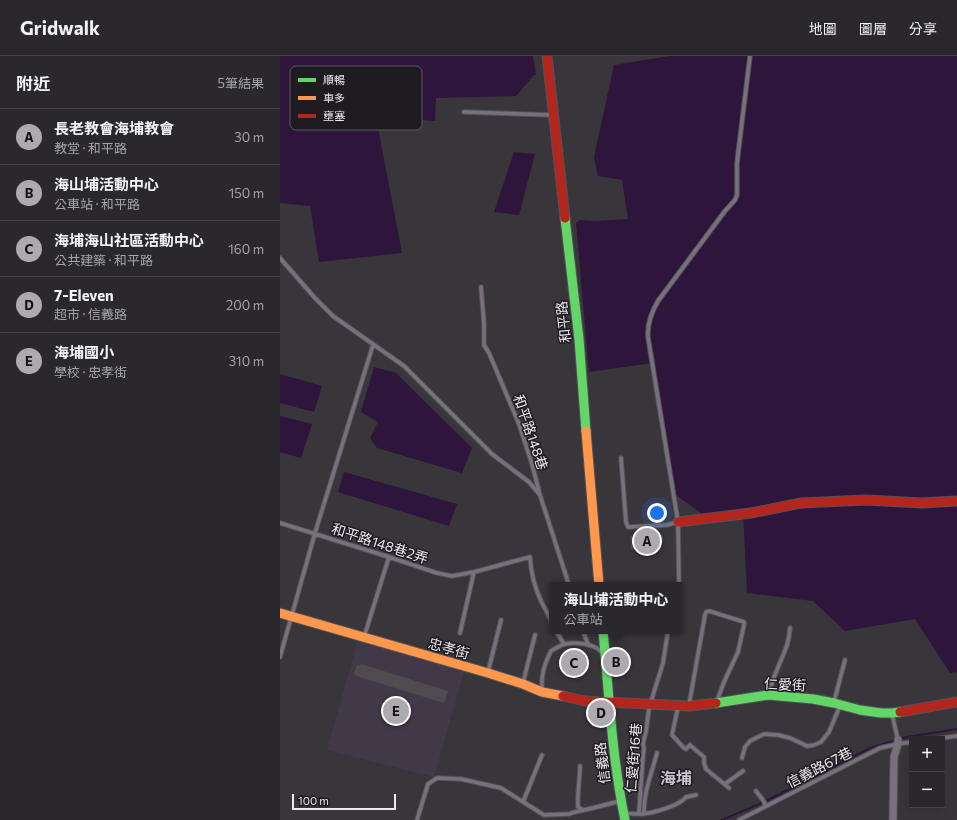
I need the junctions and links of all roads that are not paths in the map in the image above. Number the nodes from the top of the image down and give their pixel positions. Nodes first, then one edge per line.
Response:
1 (547, 56) edge
2 (750, 56) edge
3 (464, 112) dead end
4 (554, 116) junction
5 (280, 258) edge
6 (481, 287) dead end
7 (373, 345) junction
8 (621, 458) dead end
9 (540, 495) junction
10 (957, 501) edge
11 (678, 522) junction
12 (280, 523) edge
13 (314, 533) junction
14 (389, 557) junction
15 (474, 572) junction
16 (568, 582) edge
17 (599, 582) edge
18 (679, 582) edge
19 (280, 613) edge
20 (549, 615) edge
21 (292, 617) junction
22 (501, 620) dead end
23 (790, 628) dead end
24 (460, 633) dead end
25 (558, 634) edge
26 (584, 634) edge
27 (603, 634) edge
28 (668, 634) edge
29 (535, 635) dead end
30 (363, 638) junction
31 (564, 644) junction
32 (588, 644) junction
33 (606, 655) junction
34 (280, 657) edge
35 (845, 660) dead end
36 (488, 674) junction
37 (522, 684) junction
38 (542, 692) junction
39 (768, 695) junction
40 (957, 702) edge
41 (610, 703) junction
42 (716, 703) junction
43 (837, 704) junction
44 (650, 705) junction
45 (678, 706) junction
46 (689, 706) junction
47 (892, 713) junction
48 (957, 736) edge
49 (945, 738) edge
50 (897, 739) junction
51 (909, 741) edge
52 (657, 753) dead end
53 (542, 755) dead end
54 (742, 758) dead end
55 (580, 766) dead end
56 (743, 771) dead end
57 (724, 784) junction
58 (729, 788) dead end
59 (756, 791) dead end
60 (696, 795) dead end
61 (621, 801) junction
62 (523, 802) junction
63 (766, 805) junction
64 (583, 810) junction
65 (642, 814) junction
66 (544, 815) junction
67 (624, 817) edge
68 (417, 820) edge
69 (543, 820) edge
70 (739, 820) edge
71 (893, 820) edge

1 - 4 street, 和平路
2 - 11 lane
3 - 4 lane
4 - 17 street, 和平路
5 - 7 lane
6 - 9 lane, 和平路148巷
7 - 9 lane
7 - 13 lane
8 - 11 lane
9 - 16 lane, 和平路148巷
10 - 11 street
11 - 18 lane
12 - 13 lane, 和平路148巷2弄
13 - 14 lane, 和平路148巷2弄
13 - 21 lane
14 - 15 lane, 和平路148巷2弄
14 - 30 lane
15 - 20 lane, 和平路148巷2弄
15 - 24 lane
19 - 21 street, 忠孝街
21 - 30 street, 忠孝街
21 - 34 lane
22 - 36 lane
23 - 39 lane
25 - 31 lane
26 - 32 lane
27 - 33 street
28 - 44 lane, 仁愛街16巷
29 - 37 lane
30 - 36 street, 忠孝街
31 - 32 lane
31 - 38 lane
32 - 33 lane
33 - 41 street
35 - 43 lane
36 - 37 street, 忠孝街
37 - 38 street, 忠孝街
38 - 41 street, 忠孝街
39 - 42 street, 仁愛街
39 - 43 street, 仁愛街
40 - 47 street, 仁愛街
41 - 44 street, 仁愛街
41 - 61 street, 信義路
42 - 46 street, 仁愛街
42 - 46 lane
43 - 47 street, 仁愛街
43 - 54 lane
44 - 45 street, 仁愛街
44 - 65 lane, 仁愛街16巷
45 - 46 street, 仁愛街
45 - 57 lane
47 - 50 lane
48 - 49 lane
50 - 51 lane, 信義路67巷
50 - 63 lane, 信義路67巷
50 - 71 street
52 - 65 lane
53 - 62 lane
55 - 64 lane
56 - 57 lane
57 - 58 lane
59 - 63 lane
60 - 65 lane
61 - 64 lane
61 - 67 street, 信義路
62 - 66 lane
62 - 68 lane
63 - 70 lane, 信義路67巷
64 - 66 lane
65 - 67 lane
66 - 69 lane

